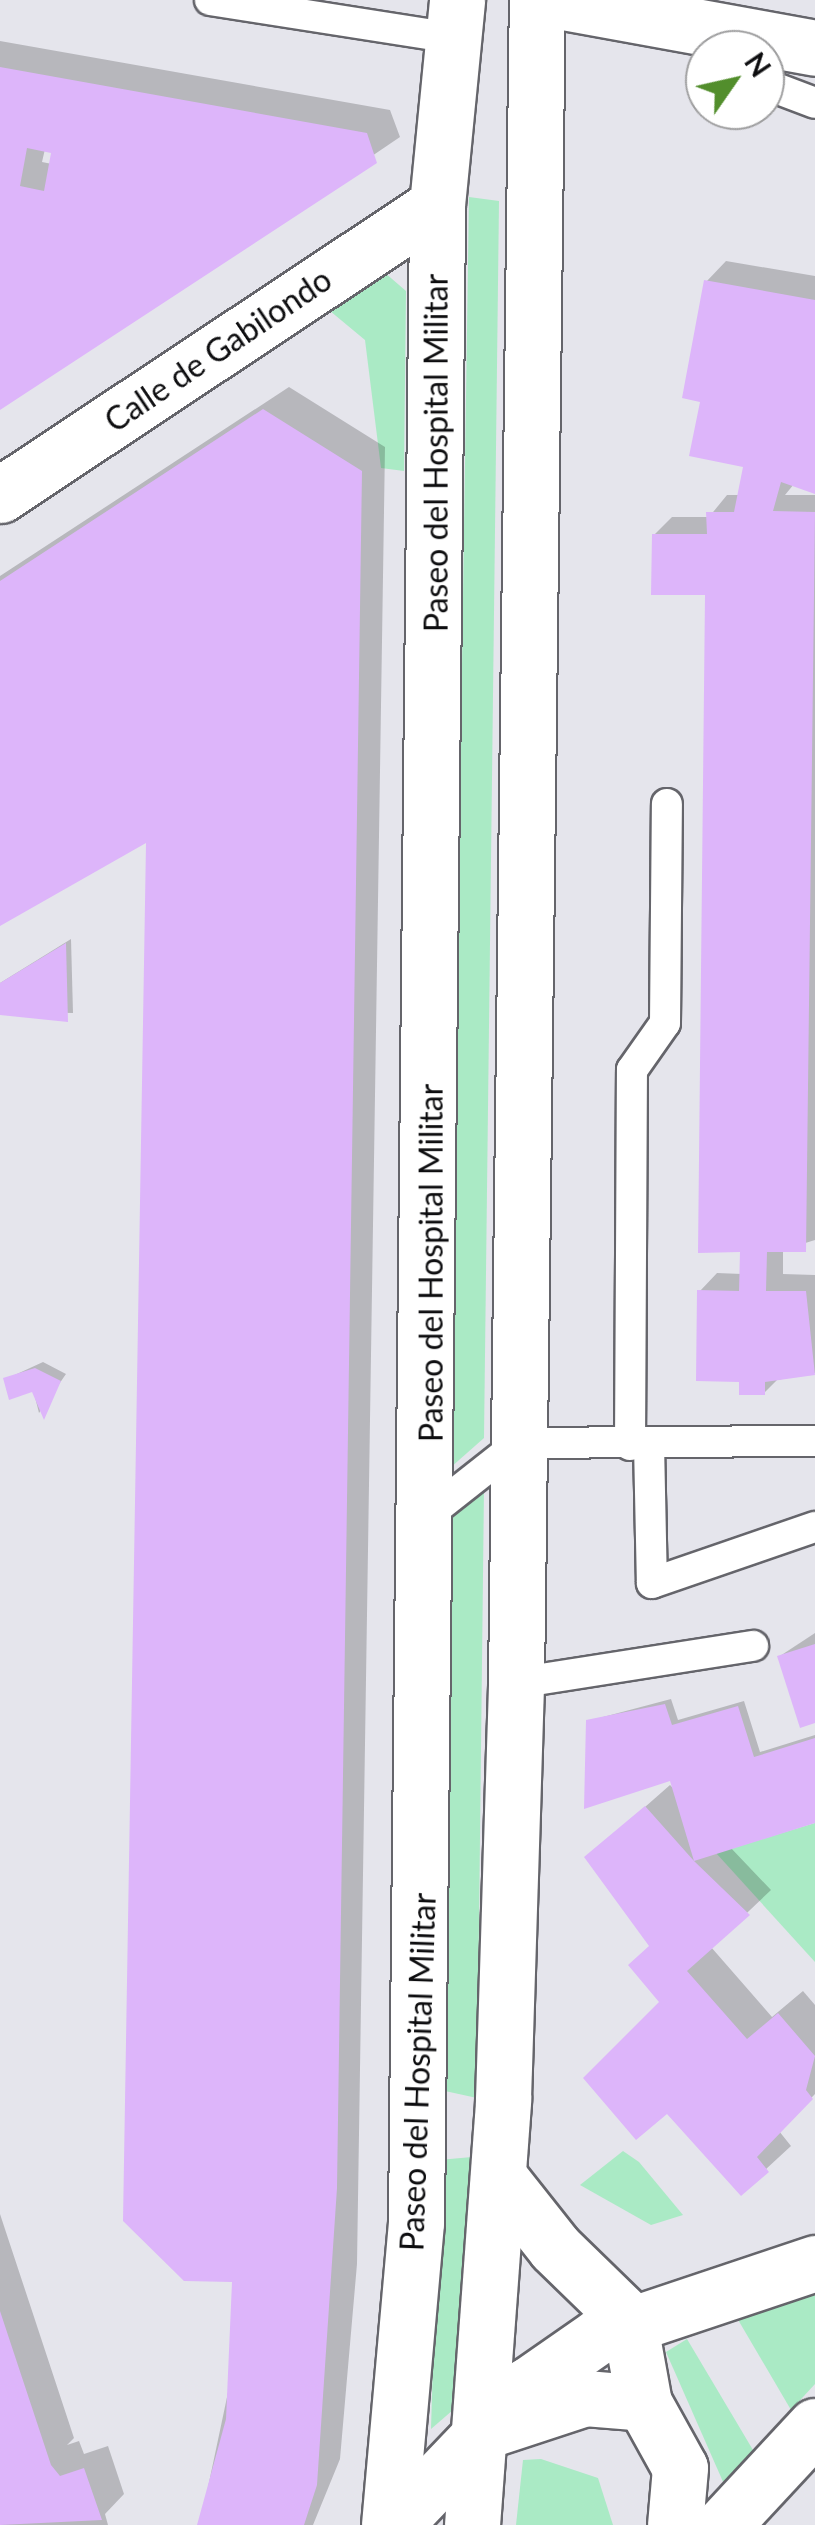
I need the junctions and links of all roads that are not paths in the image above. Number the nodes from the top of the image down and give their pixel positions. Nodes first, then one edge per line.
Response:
1 (210, 0) edge
2 (537, 0) edge
3 (575, 4) edge
4 (456, 19) edge
5 (815, 48) edge
6 (685, 49) edge
7 (785, 92) edge
8 (815, 103) edge
9 (437, 205) junction
10 (0, 494) edge
11 (667, 804) dead end
12 (815, 1440) edge
13 (519, 1443) junction
14 (640, 1445) junction
15 (429, 1514) junction
16 (815, 1527) edge
17 (753, 1646) dead end
18 (516, 1683) junction
19 (498, 2177) junction
20 (815, 2263) edge
21 (630, 2320) junction
22 (644, 2403) junction
23 (815, 2426) edge
24 (485, 2430) junction
25 (392, 2525) edge
26 (472, 2525) edge
27 (676, 2525) edge
28 (723, 2525) edge

1 - 4 lane
2 - 13 main road
3 - 5 main road
3 - 6 lane
4 - 9 main road, Paseo del Hospital Militar
7 - 8 lane
9 - 10 main road, Calle de Gabilondo
9 - 15 main road, Paseo del Hospital Militar
11 - 14 lane
12 - 14 lane
13 - 14 lane
13 - 15 lane
13 - 18 main road
14 - 16 lane
15 - 25 main road, Paseo del Hospital Militar
17 - 18 lane
18 - 19 main road
19 - 21 main road
19 - 24 main road
20 - 21 main road
21 - 22 main road
21 - 24 main road
22 - 24 main road
22 - 27 main road
23 - 28 main road
24 - 25 main road
24 - 26 main road

